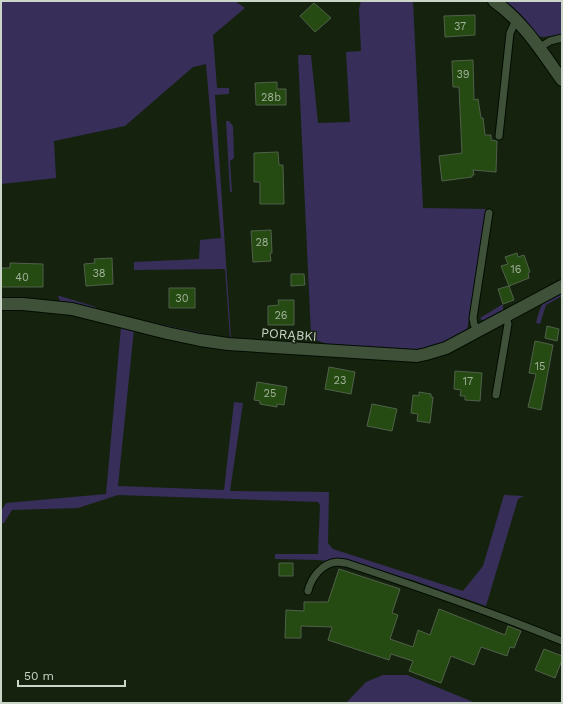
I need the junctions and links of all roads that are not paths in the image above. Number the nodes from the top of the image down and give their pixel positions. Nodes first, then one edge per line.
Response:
1 (494, 1) edge
2 (516, 20) junction
3 (562, 38) edge
4 (539, 48) junction
5 (562, 80) edge
6 (499, 136) dead end
7 (489, 213) dead end
8 (562, 286) edge
9 (1, 304) edge
10 (506, 316) junction
11 (477, 332) junction
12 (496, 395) dead end
13 (308, 590) dead end
14 (562, 641) edge

1 - 2 street
2 - 4 street
2 - 6 lane
3 - 4 lane
4 - 5 street
7 - 11 lane
8 - 10 street, PORĄBKI
9 - 11 street, PORĄBKI
10 - 11 street, PORĄBKI
10 - 12 lane
13 - 14 lane

